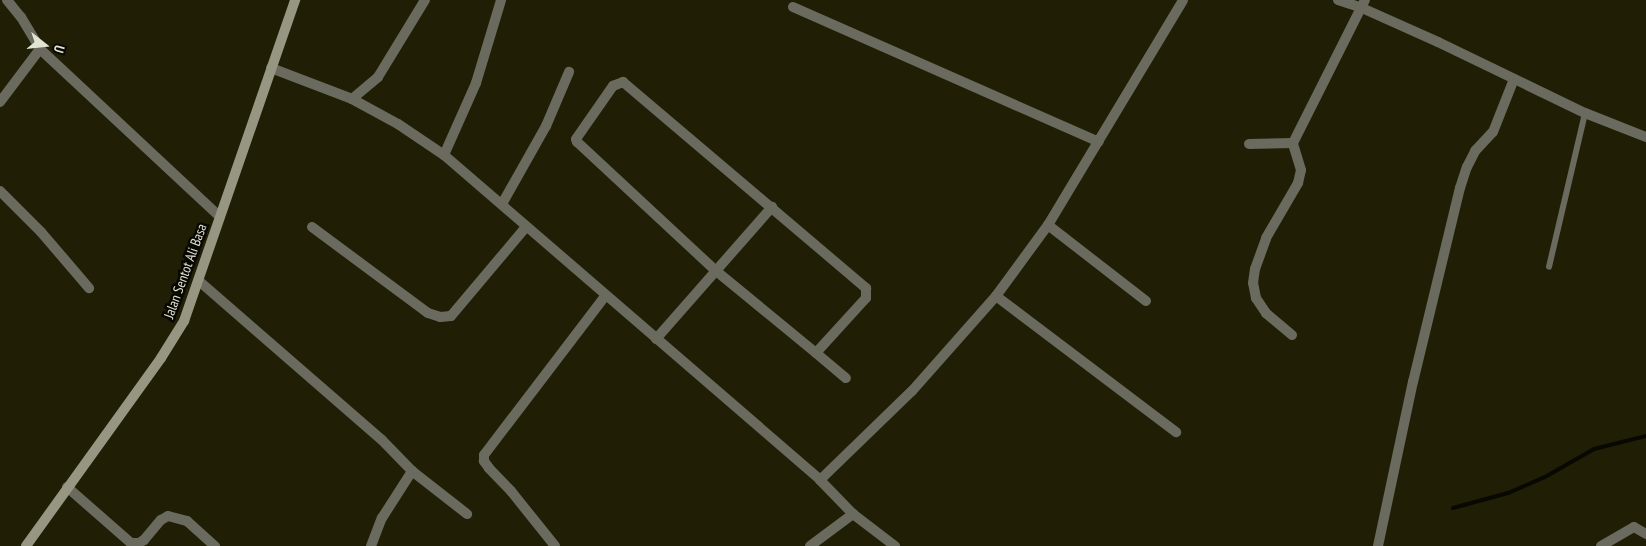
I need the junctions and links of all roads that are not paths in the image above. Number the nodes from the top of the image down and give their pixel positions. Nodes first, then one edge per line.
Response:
1 (7, 0) edge
2 (295, 0) edge
3 (425, 0) edge
4 (501, 0) edge
5 (1183, 0) edge
6 (1339, 0) edge
7 (1364, 4) edge
8 (793, 7) dead end
9 (40, 49) junction
10 (271, 68) junction
11 (570, 72) dead end
12 (1514, 79) junction
13 (352, 99) junction
14 (0, 102) edge
15 (1585, 113) junction
16 (1646, 137) edge
17 (1099, 142) junction
18 (1293, 143) junction
19 (1249, 144) dead end
20 (444, 155) junction
21 (0, 190) edge
22 (502, 204) junction
23 (772, 207) junction
24 (218, 216) junction
25 (1048, 225) junction
26 (312, 227) dead end
27 (526, 227) junction
28 (1549, 266) dead end
29 (716, 271) junction
30 (198, 281) junction
31 (89, 288) dead end
32 (605, 296) junction
33 (996, 296) junction
34 (1146, 301) dead end
35 (1292, 335) dead end
36 (656, 339) junction
37 (816, 353) junction
38 (846, 378) dead end
39 (1176, 432) dead end
40 (412, 471) junction
41 (820, 480) junction
42 (67, 488) junction
43 (467, 514) dead end
44 (853, 514) junction
45 (1646, 534) edge
46 (26, 546) edge
47 (215, 546) edge
48 (370, 546) edge
49 (556, 546) edge
50 (810, 546) edge
51 (895, 546) edge
52 (1378, 546) edge
53 (1601, 546) edge

1 - 9 street
2 - 10 main road, Jalan Sentot Ali Basa
3 - 13 street
4 - 20 street
5 - 17 street
6 - 7 street
7 - 12 street
7 - 18 street
8 - 17 street
9 - 14 street
9 - 24 street
10 - 13 street
10 - 24 main road, Jalan Sentot Ali Basa
11 - 22 street
12 - 15 street
12 - 52 street
13 - 20 street
15 - 16 street
15 - 28 lane
17 - 25 street
18 - 19 street
18 - 35 street
20 - 22 street
21 - 31 street
22 - 27 street
23 - 29 street
23 - 29 street
23 - 37 street
24 - 30 main road, Jalan Sentot Ali Basa
25 - 33 street
25 - 34 street
26 - 27 street
27 - 32 street
29 - 36 street
29 - 37 street
30 - 40 street
30 - 42 main road, Jalan Sentot Ali Basa
32 - 36 street
32 - 49 street
33 - 39 street
33 - 41 street
36 - 41 street
37 - 38 street
40 - 43 street
40 - 48 street
41 - 44 street
42 - 46 main road, Jalan Sentot Ali Basa
42 - 47 street
44 - 50 street
44 - 51 street
45 - 53 street

